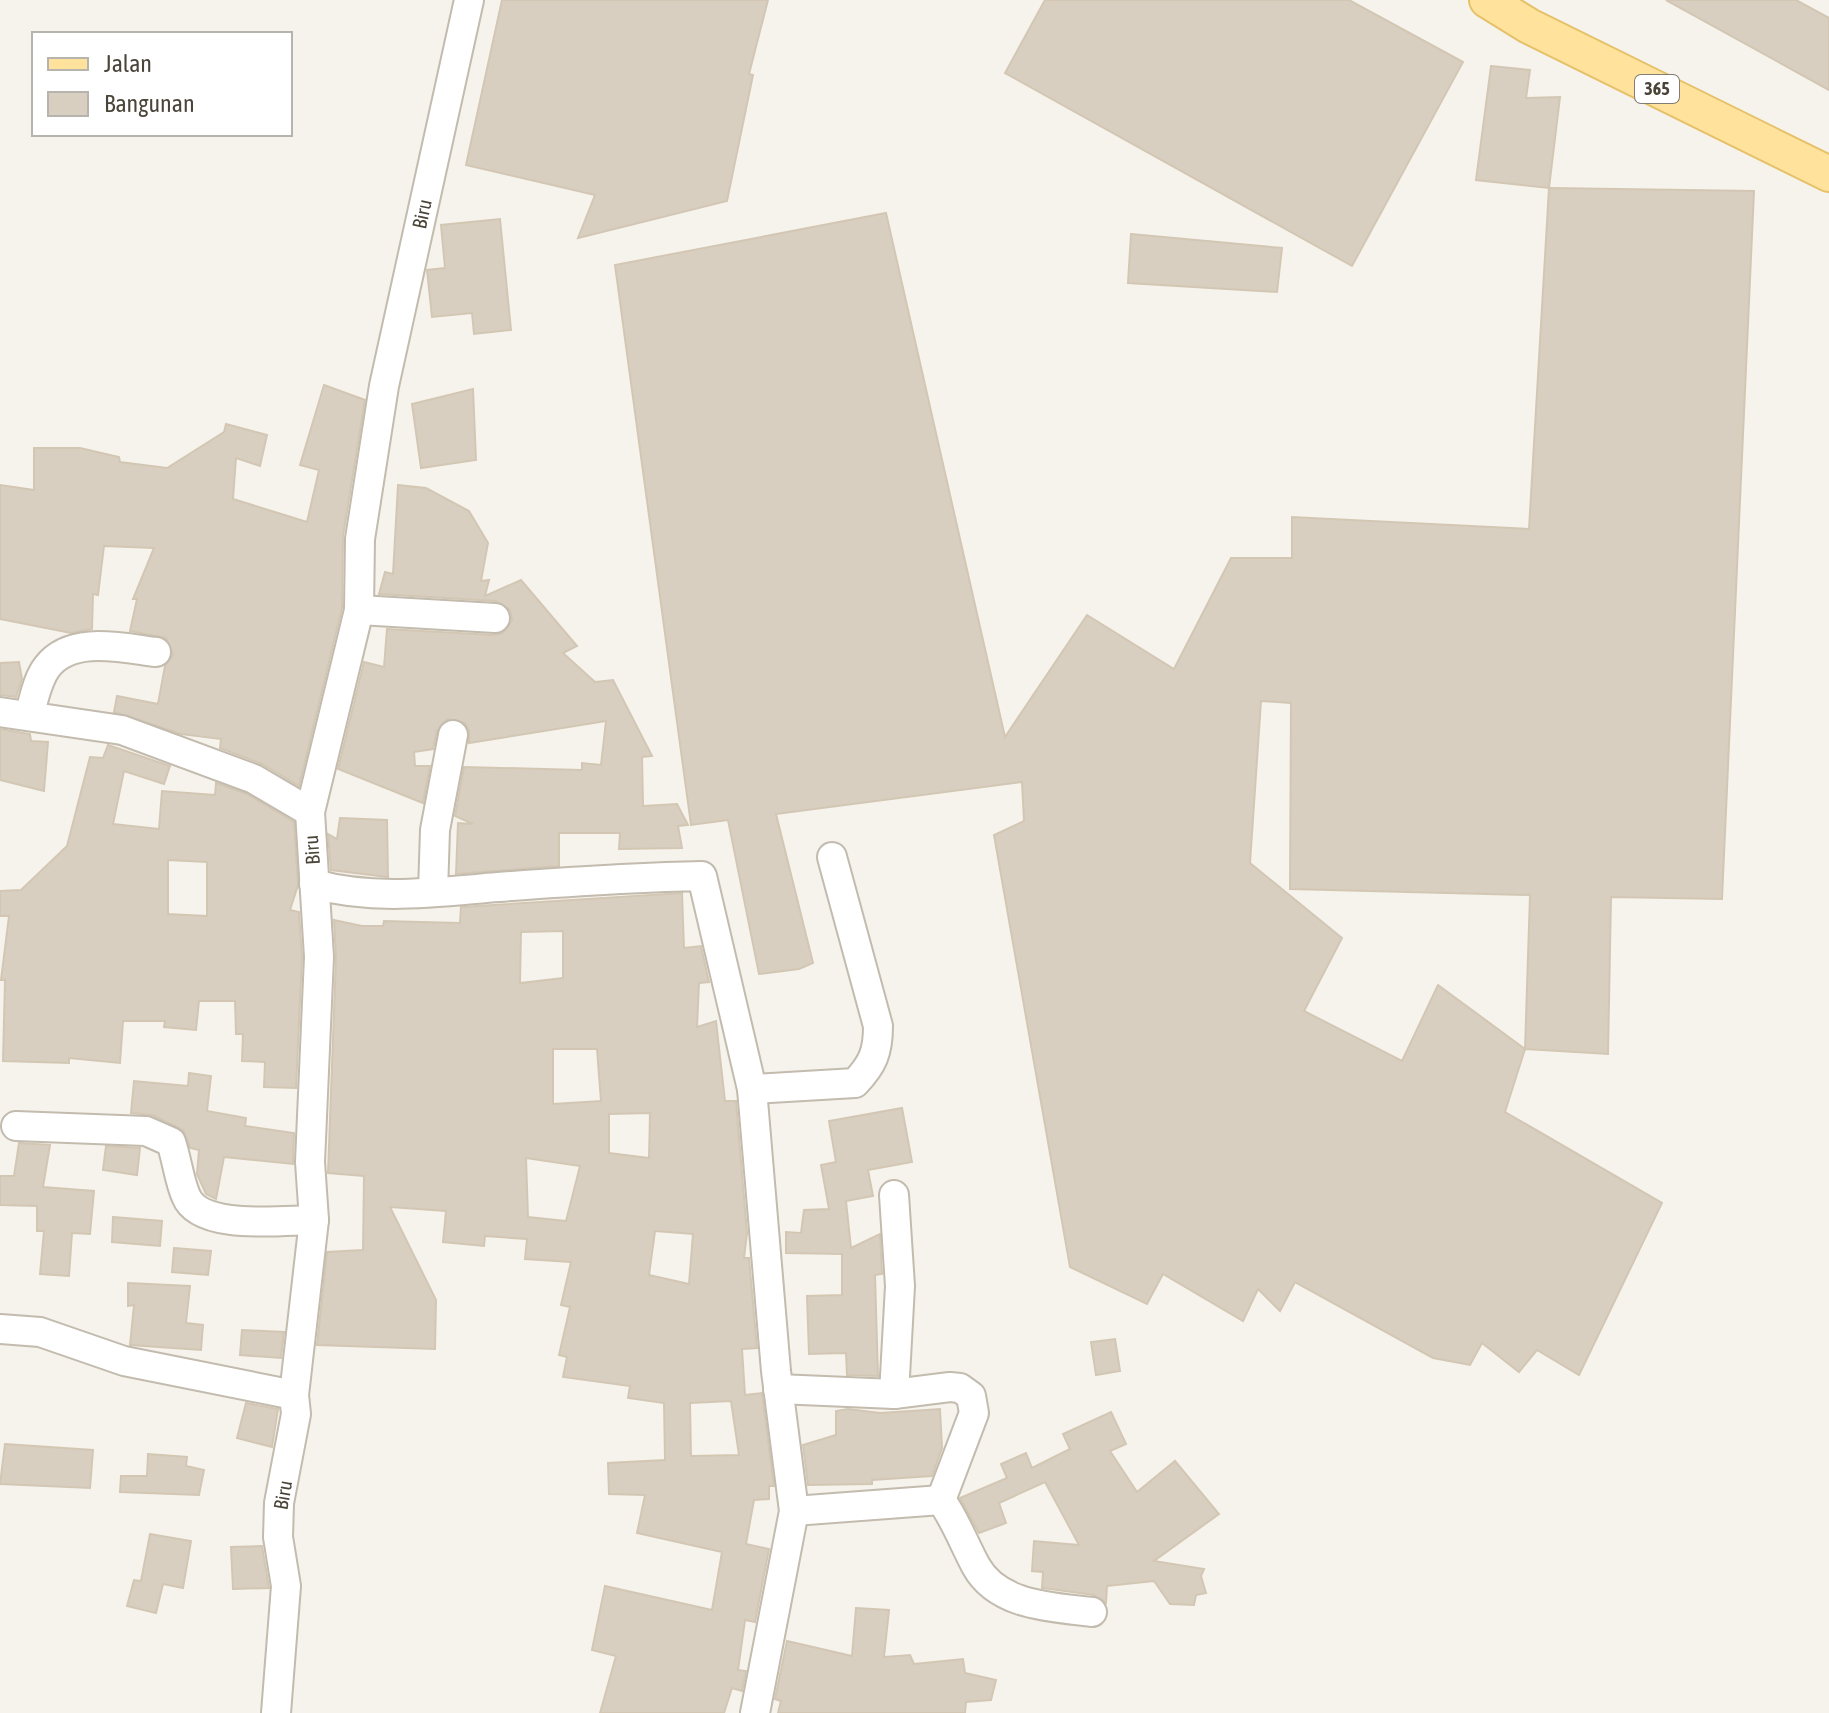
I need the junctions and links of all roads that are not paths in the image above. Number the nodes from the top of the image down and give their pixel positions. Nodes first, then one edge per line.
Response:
1 (469, 0) edge
2 (1487, 0) edge
3 (1829, 174) edge
4 (359, 610) junction
5 (495, 618) dead end
6 (156, 652) dead end
7 (0, 712) edge
8 (29, 715) junction
9 (453, 735) dead end
10 (310, 812) junction
11 (832, 857) dead end
12 (314, 884) junction
13 (433, 892) junction
14 (752, 1089) junction
15 (16, 1126) dead end
16 (894, 1195) dead end
17 (314, 1220) junction
18 (0, 1329) edge
19 (778, 1389) junction
20 (894, 1394) junction
21 (294, 1395) junction
22 (941, 1500) junction
23 (794, 1511) junction
24 (1092, 1612) dead end
25 (276, 1713) edge
26 (755, 1713) edge

1 - 4 street, Biru
2 - 3 main road, 365
4 - 5 street
4 - 10 street, Biru
6 - 8 street
7 - 8 street
8 - 10 street
9 - 13 street
10 - 12 street, Biru
11 - 14 street
12 - 13 street
12 - 17 street, Biru
13 - 14 street
14 - 19 street
15 - 17 street
16 - 20 street
17 - 21 street, Biru
18 - 21 street
19 - 20 street
19 - 23 street
20 - 22 street
21 - 25 street, Biru
22 - 23 street
22 - 24 street
23 - 26 street

